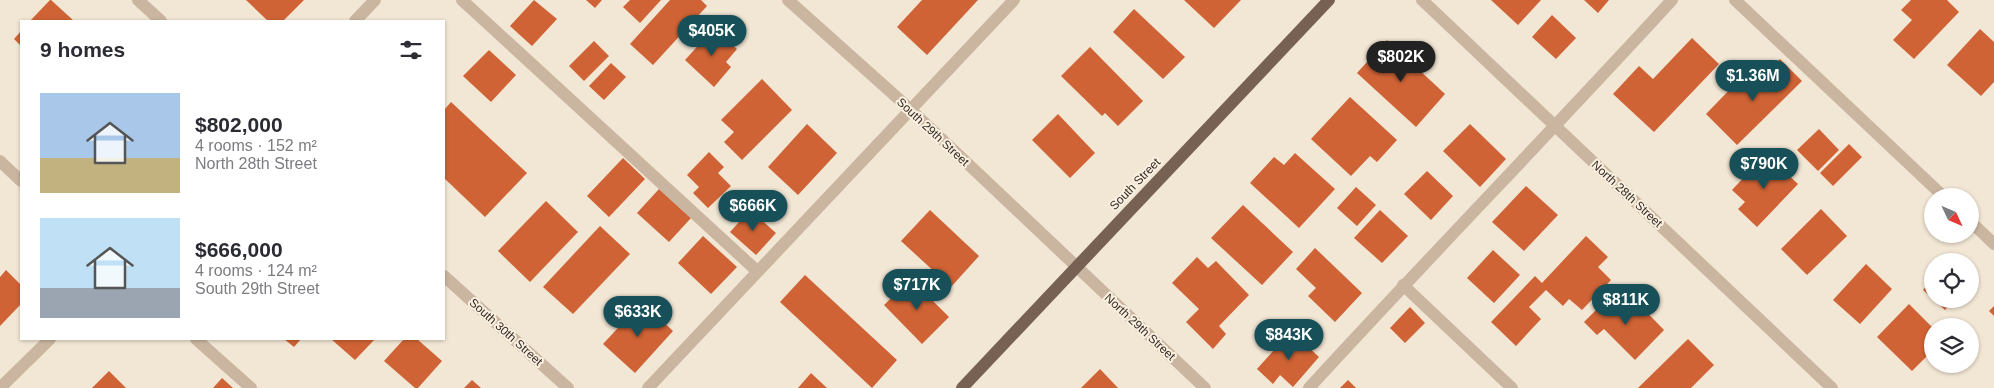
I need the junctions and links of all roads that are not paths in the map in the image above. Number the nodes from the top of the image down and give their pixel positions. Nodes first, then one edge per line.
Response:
1 (138, 0) edge
2 (375, 0) edge
3 (462, 0) edge
4 (788, 0) edge
5 (1014, 0) edge
6 (1329, 0) edge
7 (1422, 0) edge
8 (1672, 0) edge
9 (1735, 0) edge
10 (160, 20) edge
11 (356, 20) edge
12 (911, 110) junction
13 (1555, 127) junction
14 (0, 161) edge
15 (20, 180) edge
16 (1935, 188) edge
17 (1979, 230) edge
18 (1994, 244) edge
19 (1076, 266) junction
20 (757, 271) junction
21 (445, 277) edge
22 (1403, 285) junction
23 (49, 340) edge
24 (197, 340) edge
25 (0, 388) edge
26 (251, 388) edge
27 (568, 388) edge
28 (648, 388) edge
29 (962, 388) edge
30 (1204, 388) edge
31 (1309, 388) edge
32 (1512, 388) edge
33 (1832, 388) edge

1 - 10 street
2 - 11 street
3 - 20 street
4 - 12 street, South 29th Street
5 - 12 street
6 - 19 main road, South Street
7 - 13 street, North 28th Street
8 - 13 street
9 - 16 street
12 - 19 street, South 29th Street
12 - 20 street
13 - 22 street
13 - 33 street, North 28th Street
14 - 15 street
17 - 18 street
19 - 29 main road, South Street
19 - 30 street, North 29th Street
20 - 28 street
21 - 27 street, South 30th Street
22 - 31 street
22 - 32 street
23 - 25 street
24 - 26 street

